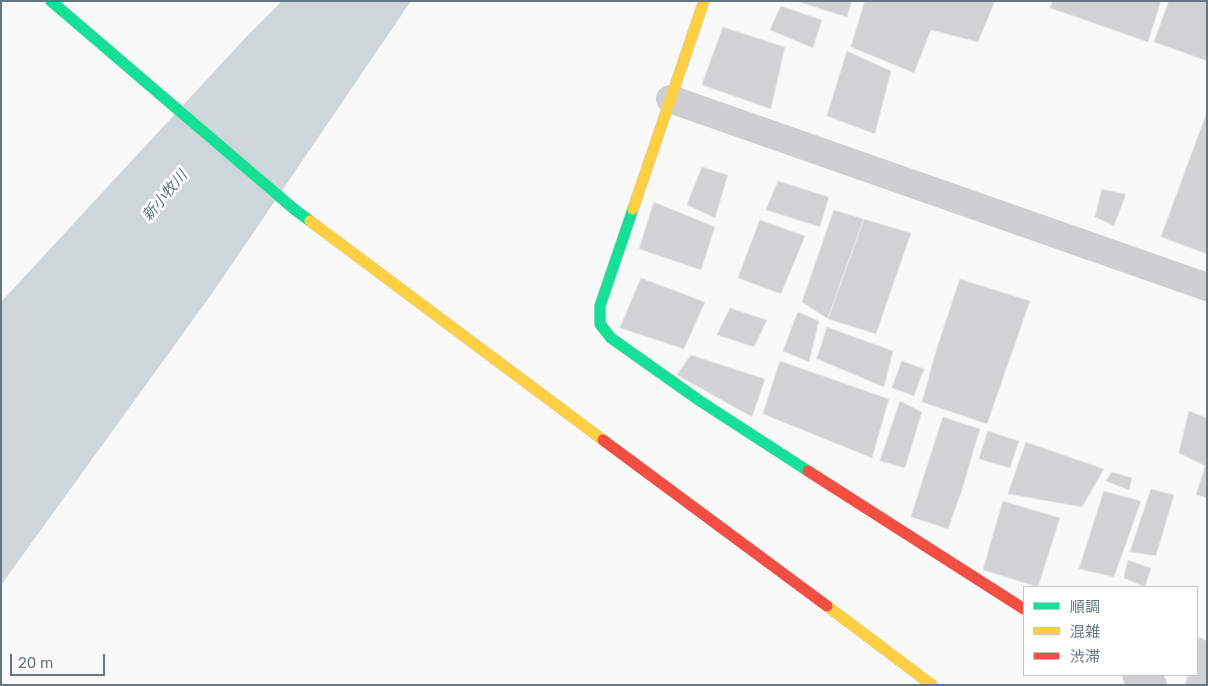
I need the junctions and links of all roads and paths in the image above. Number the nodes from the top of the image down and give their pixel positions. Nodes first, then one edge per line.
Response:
1 (51, 1) edge
2 (704, 1) edge
3 (670, 99) junction
4 (1207, 287) edge
5 (1023, 608) edge
6 (1138, 676) edge
7 (932, 685) edge
8 (1153, 685) edge

1 - 7 street
2 - 3 street
3 - 4 street
3 - 5 street
6 - 8 street

